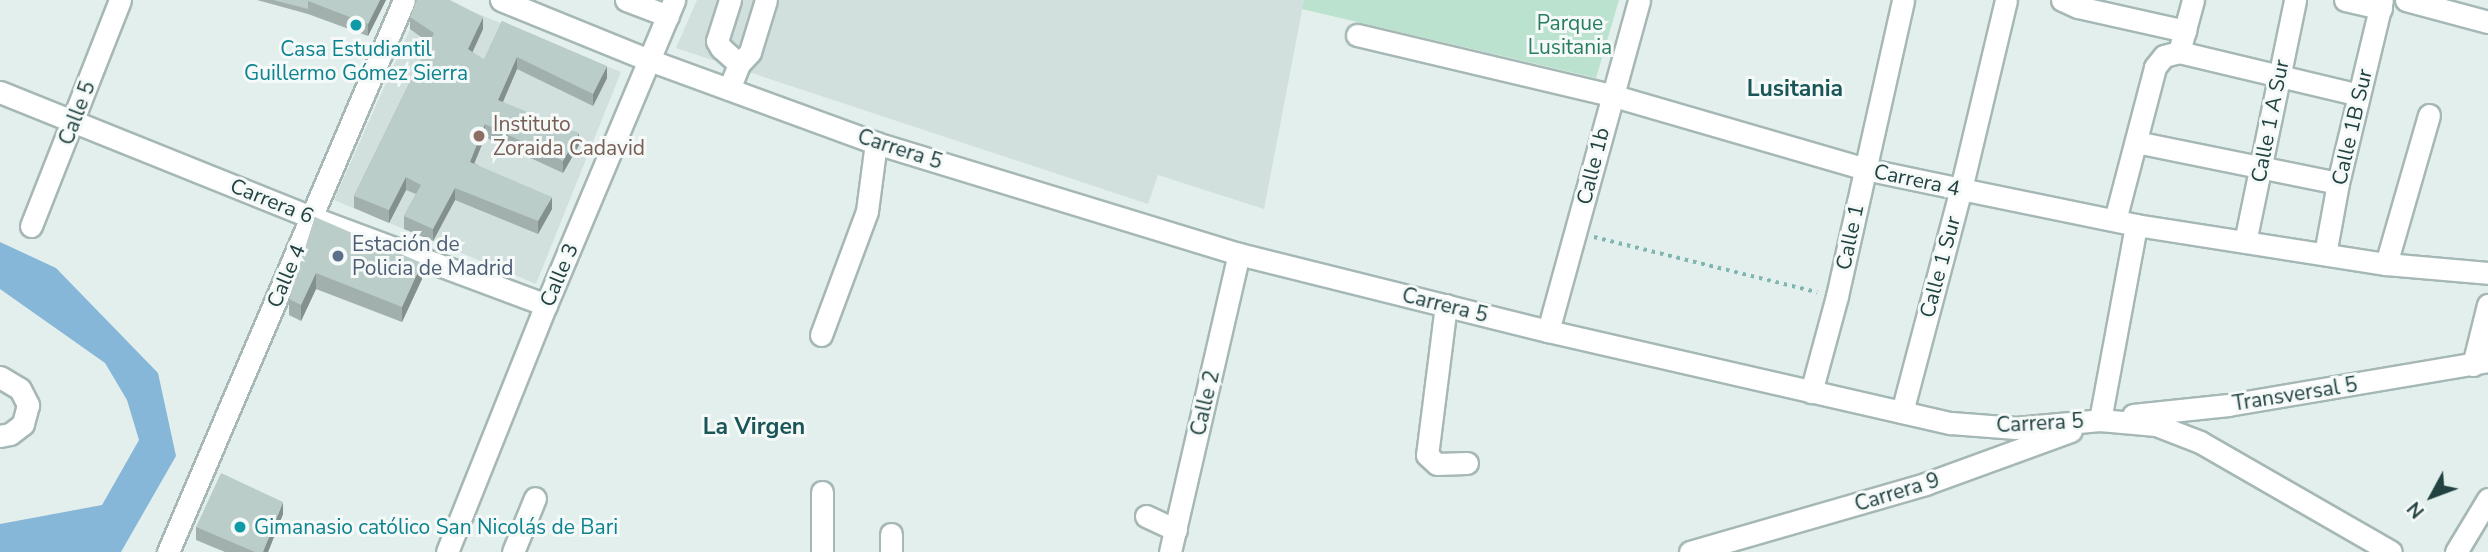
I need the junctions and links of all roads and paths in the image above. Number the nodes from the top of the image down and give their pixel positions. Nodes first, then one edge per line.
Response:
1 (120, 0) edge
2 (404, 0) edge
3 (501, 0) edge
4 (626, 0) edge
5 (730, 0) edge
6 (766, 0) edge
7 (1639, 0) edge
8 (1903, 0) edge
9 (2006, 0) edge
10 (2062, 0) edge
11 (2193, 0) edge
12 (2295, 0) edge
13 (2344, 0) edge
14 (2406, 0) edge
15 (2381, 4) edge
16 (671, 8) edge
17 (2488, 22) edge
18 (2185, 31) junction
19 (1357, 35) dead end
20 (2179, 52) junction
21 (649, 60) junction
22 (739, 64) junction
23 (2279, 73) junction
24 (729, 89) junction
25 (0, 92) edge
26 (1611, 95) junction
27 (2359, 95) junction
28 (2429, 115) dead end
29 (74, 123) junction
30 (2136, 142) junction
31 (876, 143) junction
32 (2262, 166) junction
33 (1865, 169) junction
34 (2338, 183) junction
35 (1961, 189) junction
36 (311, 217) junction
37 (2115, 220) junction
38 (2136, 225) junction
39 (31, 226) dead end
40 (1576, 233) junction
41 (2245, 242) junction
42 (1239, 254) junction
43 (2325, 254) junction
44 (2386, 264) junction
45 (2488, 273) edge
46 (1836, 296) junction
47 (2488, 304) edge
48 (546, 305) junction
49 (1446, 305) junction
50 (1548, 331) junction
51 (821, 335) dead end
52 (2480, 363) edge
53 (0, 377) edge
54 (1811, 392) junction
55 (1902, 412) junction
56 (2100, 420) junction
57 (0, 436) edge
58 (1467, 463) dead end
59 (822, 492) dead end
60 (535, 498) dead end
61 (2488, 499) edge
62 (1146, 516) dead end
63 (1175, 530) junction
64 (168, 552) edge
65 (447, 552) edge
66 (513, 552) edge
67 (822, 552) edge
68 (1170, 552) edge
69 (1690, 552) edge
70 (2391, 552) edge
71 (2456, 552) edge

1 - 29 street, Calle 5
2 - 36 street, Calle 4
3 - 21 street, Carrera 5
4 - 16 street
5 - 22 street
6 - 22 street
7 - 26 street, Calle 1b
8 - 33 street, Calle 1
9 - 35 street, Calle 1 Sur
10 - 18 street
11 - 18 street
12 - 23 street, Calle 1 A Sur
13 - 15 street
14 - 17 street
15 - 27 street, Calle 1B Sur
16 - 21 street, Calle 3
18 - 20 street
19 - 26 street, Carrera 4
20 - 23 street
20 - 30 street
21 - 24 street, Carrera 5
21 - 48 street, Calle 3
22 - 24 street
23 - 27 street
23 - 32 street, Calle 1 A Sur
24 - 31 street, Carrera 5
25 - 29 street, Carrera 6
26 - 33 street, Carrera 4
26 - 40 street, Calle 1b
27 - 34 street, Calle 1B Sur
28 - 44 street
29 - 36 street, Carrera 6
29 - 39 street, Calle 5
30 - 32 street
30 - 37 street
31 - 42 street, Carrera 5
31 - 51 street
32 - 34 street
32 - 41 street, Calle 1 A Sur
33 - 35 street, Carrera 4
33 - 46 street, Calle 1
34 - 43 street, Calle 1B Sur
35 - 37 street, Carrera 4
35 - 55 street, Calle 1 Sur
36 - 48 street, Carrera 6
36 - 64 street, Calle 4
37 - 38 street, Carrera 4
38 - 41 street, Carrera 4
38 - 56 street
40 - 46 path
40 - 50 street, Calle 1b
41 - 43 street, Carrera 4
42 - 49 street, Carrera 5
42 - 63 street, Calle 2
43 - 44 street, Carrera 4
44 - 45 street, Carrera 4
46 - 54 street, Calle 1
47 - 52 street
48 - 65 street, Calle 3
49 - 50 street, Carrera 5
49 - 58 street
50 - 54 street, Carrera 5
52 - 56 street, Transversal 5
53 - 57 street
54 - 55 street, Carrera 5
55 - 56 street, Carrera 5
56 - 69 street, Carrera 9
56 - 70 street, Carrera 5
59 - 67 street
60 - 66 street
61 - 71 street
62 - 63 street
63 - 68 street, Calle 2

